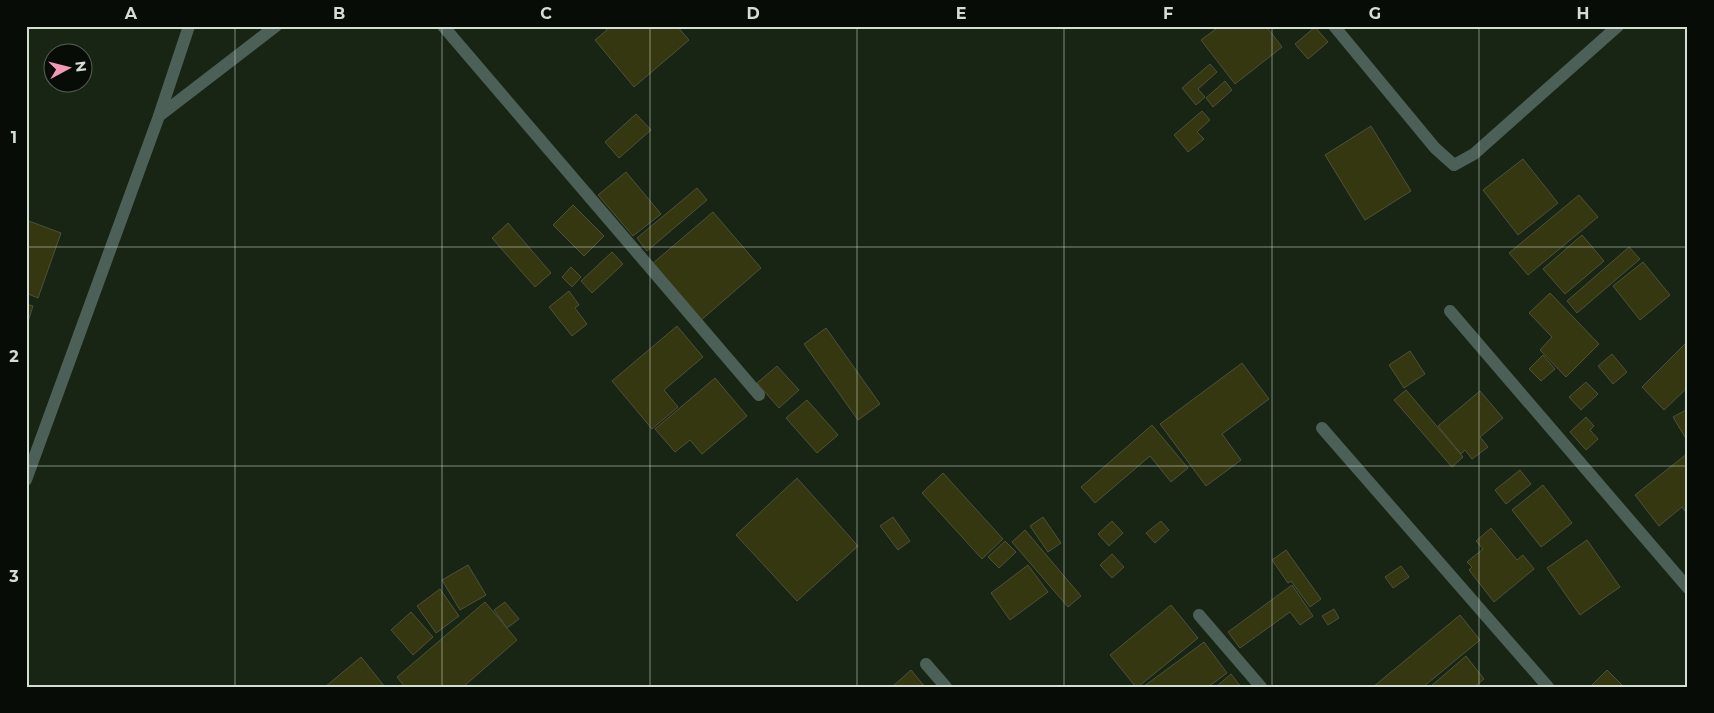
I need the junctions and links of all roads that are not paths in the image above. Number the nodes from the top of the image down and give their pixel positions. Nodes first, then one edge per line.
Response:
1 (190, 26) edge
2 (276, 26) edge
3 (443, 26) edge
4 (1334, 26) edge
5 (1618, 26) edge
6 (159, 116) junction
7 (1450, 311) dead end
8 (759, 396) dead end
9 (1322, 428) dead end
10 (26, 480) edge
11 (1688, 588) edge
12 (1199, 615) dead end
13 (926, 664) dead end
14 (946, 687) edge
15 (1261, 687) edge
16 (1548, 687) edge

1 - 6 street
2 - 6 street
3 - 8 street
4 - 5 street
6 - 10 street
7 - 11 street
9 - 16 street
12 - 15 street
13 - 14 street

